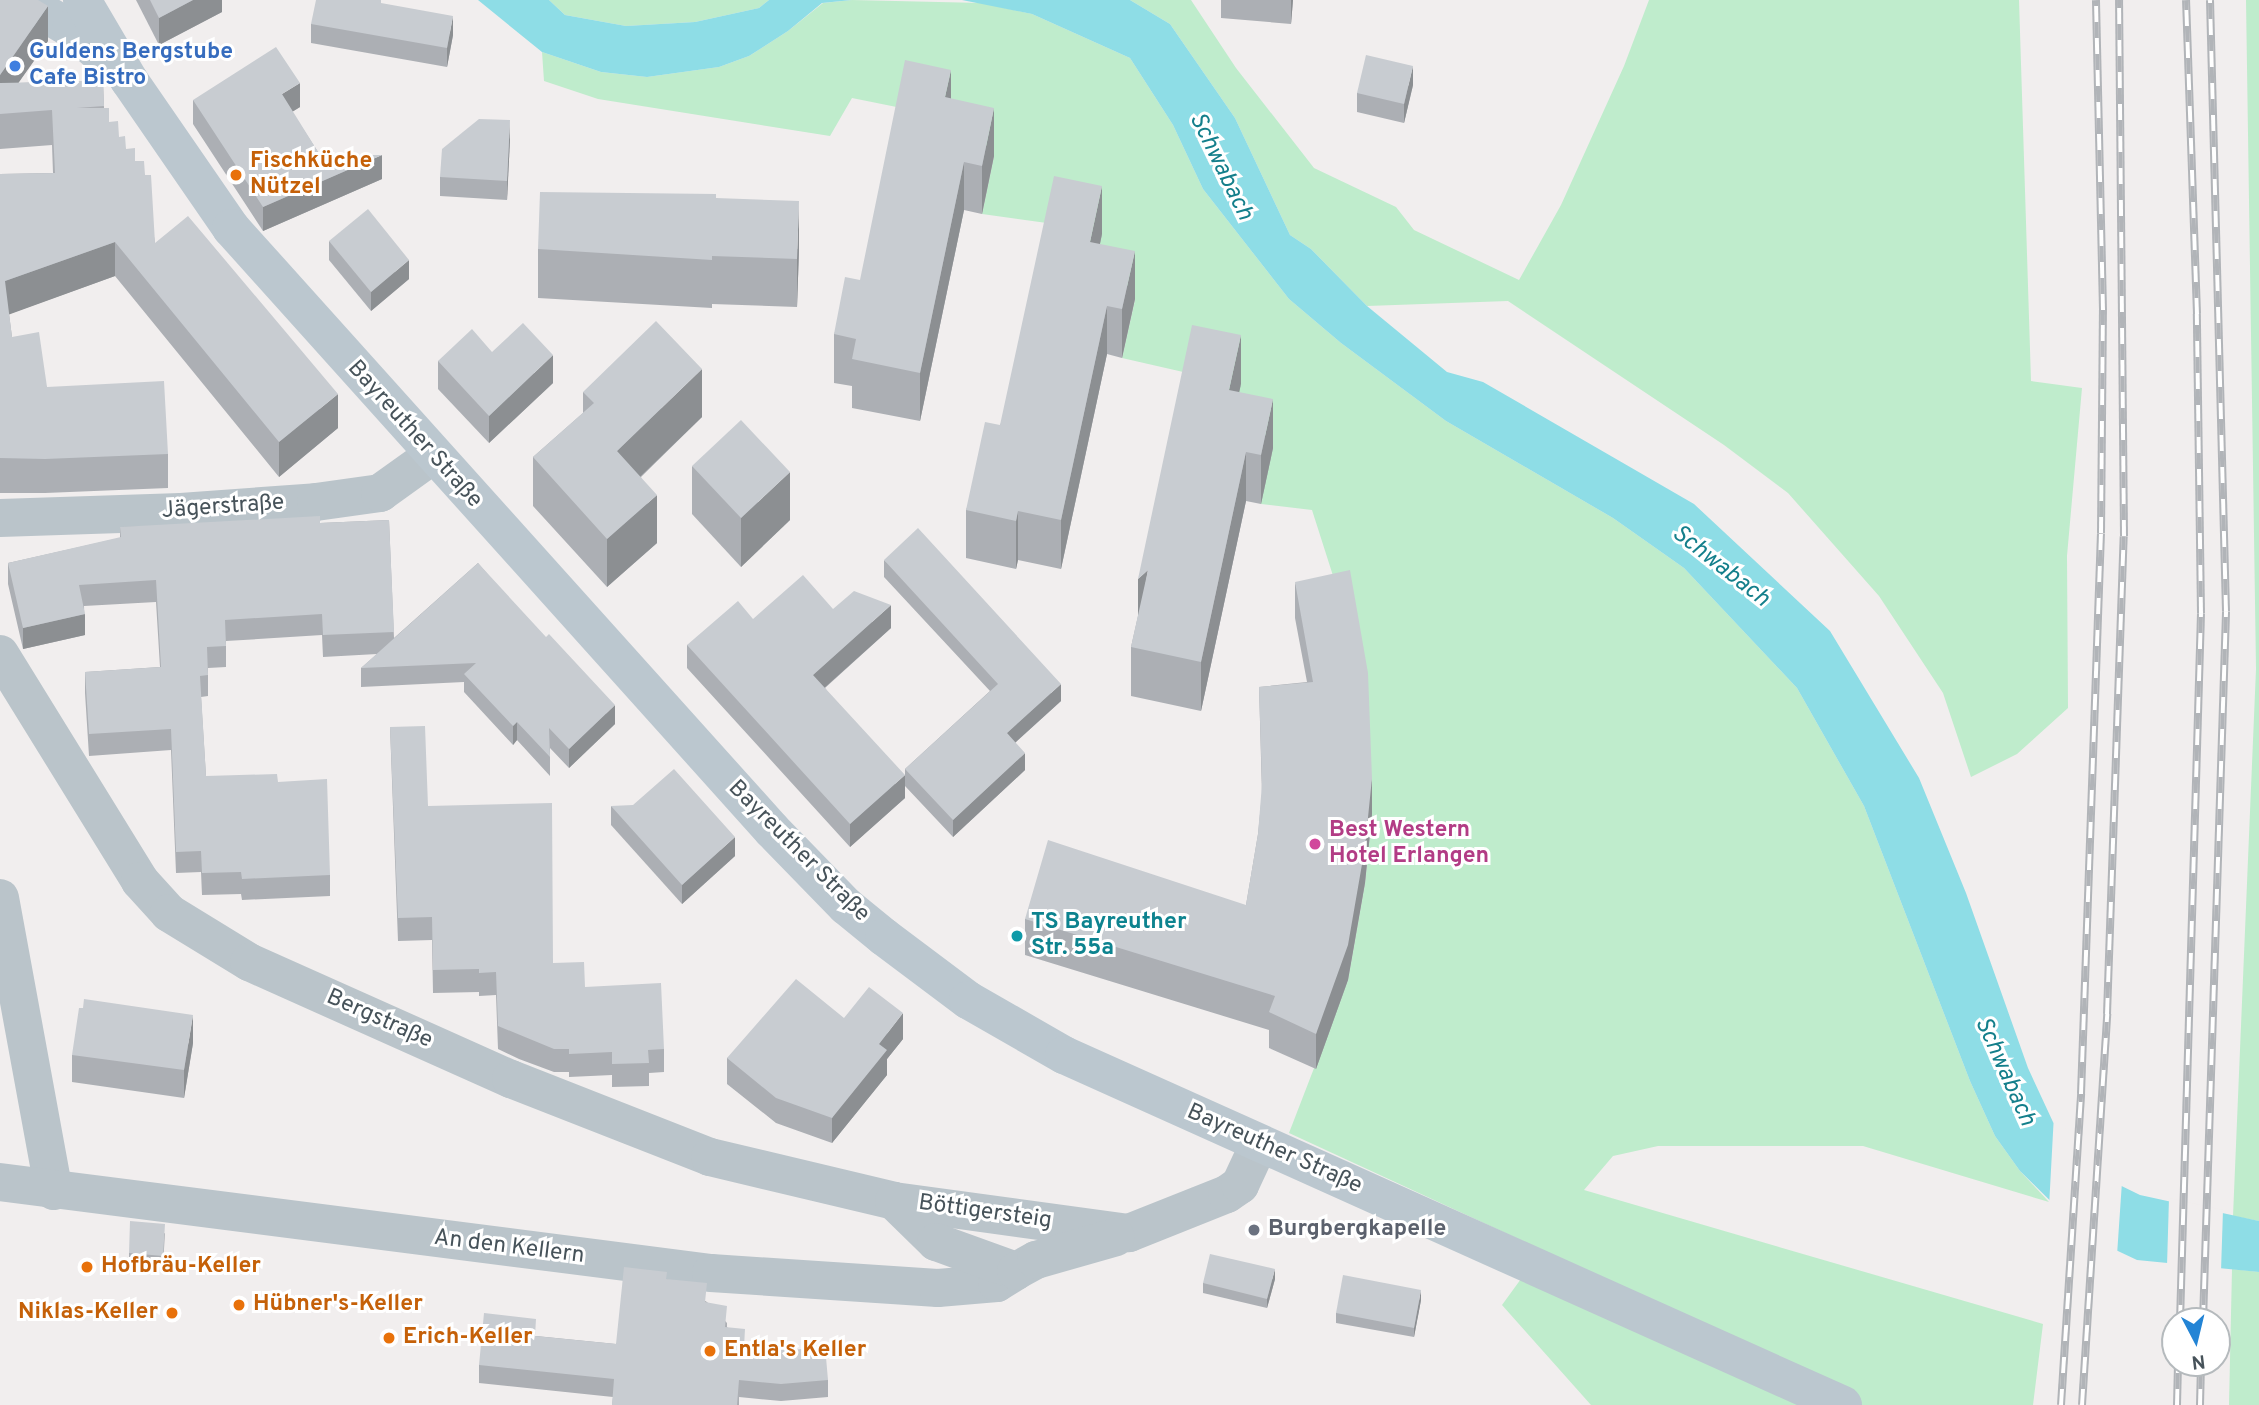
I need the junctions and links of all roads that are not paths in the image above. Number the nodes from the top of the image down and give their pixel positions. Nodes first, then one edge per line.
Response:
1 (22, 0) edge
2 (82, 0) edge
3 (129, 80) junction
4 (433, 455) junction
5 (0, 518) edge
6 (0, 654) edge
7 (0, 898) edge
8 (1259, 1143) junction
9 (0, 1182) edge
10 (54, 1191) junction
11 (894, 1201) junction
12 (1129, 1233) junction
13 (1016, 1271) junction
14 (1843, 1405) edge

1 - 3 street, Bayreuther Straße
2 - 3 street, Bayreuther Straße
3 - 4 street, Bayreuther Straße
4 - 5 street, Jägerstraße
4 - 8 street, Bayreuther Straße
6 - 11 street, Bergstraße
7 - 10 street
8 - 12 street, Böttigersteig
8 - 14 street, Bayreuther Straße
9 - 10 street, An den Kellern
10 - 13 street, An den Kellern
11 - 12 street, Böttigersteig
11 - 13 street, Böttigersteig
12 - 13 street, Böttigersteig

